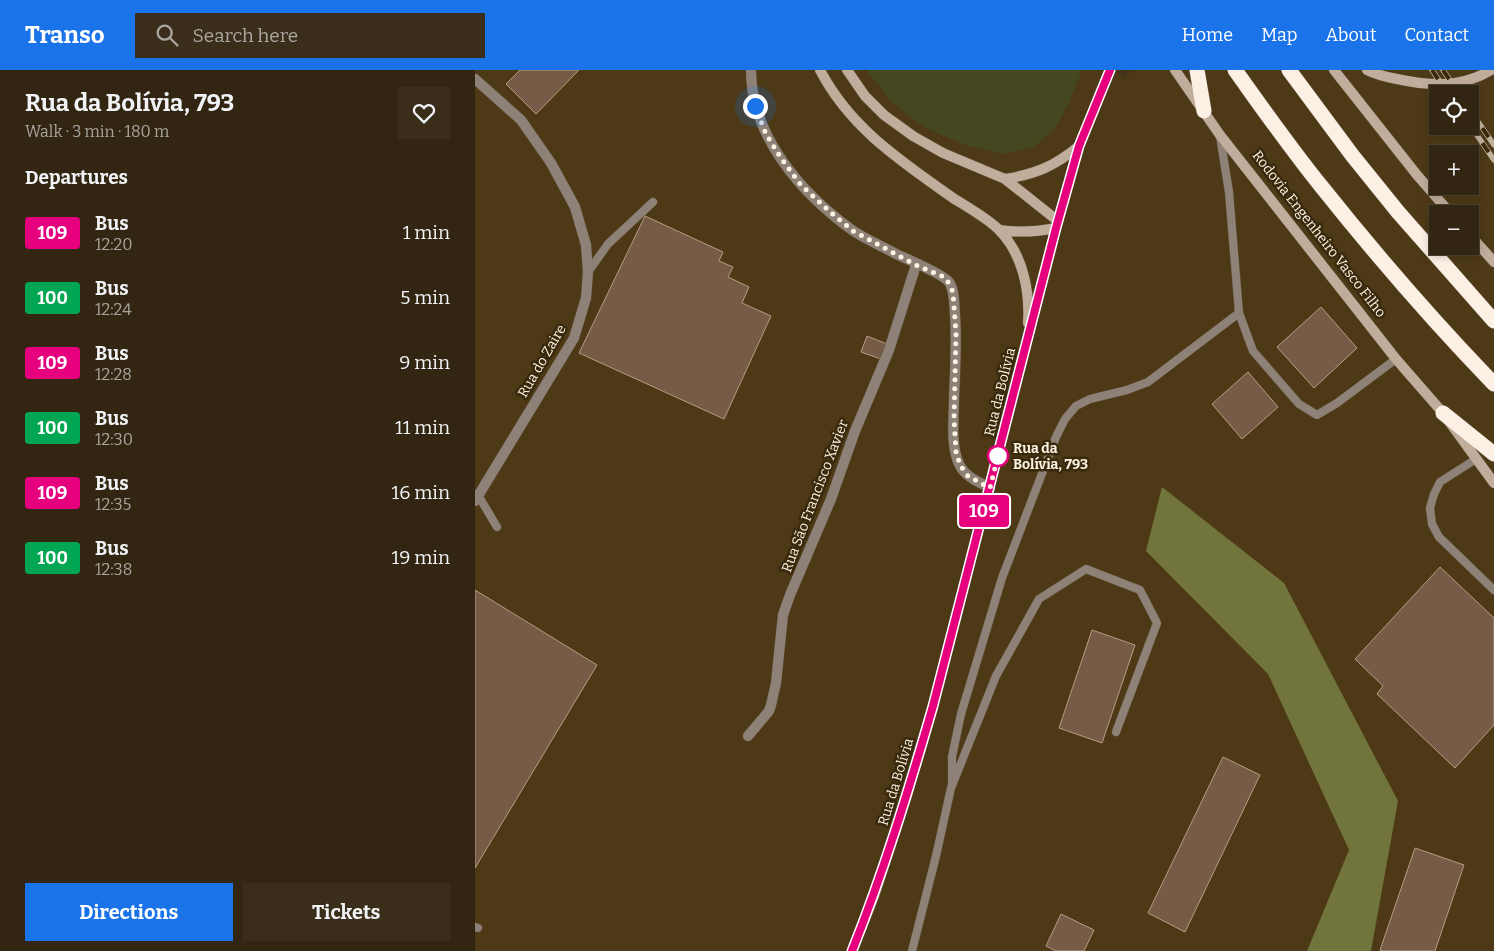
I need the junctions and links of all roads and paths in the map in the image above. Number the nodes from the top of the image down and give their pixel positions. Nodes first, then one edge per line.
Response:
1 (751, 70) edge
2 (820, 70) edge
3 (847, 70) edge
4 (1110, 70) edge
5 (1175, 70) edge
6 (1197, 70) edge
7 (1235, 70) edge
8 (1289, 70) edge
9 (1334, 70) edge
10 (1367, 70) edge
11 (1491, 70) edge
12 (475, 79) edge
13 (1204, 111) junction
14 (1220, 134) junction
15 (1079, 146) junction
16 (1005, 179) junction
17 (653, 202) dead end
18 (1443, 205) edge
19 (1057, 225) junction
20 (999, 230) junction
21 (1479, 245) edge
22 (1494, 262) edge
23 (916, 265) junction
24 (588, 272) junction
25 (1239, 313) junction
26 (1494, 320) edge
27 (1027, 344) junction
28 (1396, 359) junction
29 (1494, 384) edge
30 (1443, 413) junction
31 (1494, 454) edge
32 (1476, 459) junction
33 (1494, 483) edge
34 (990, 488) junction
35 (477, 498) edge
36 (497, 527) dead end
37 (1494, 590) edge
38 (1116, 732) dead end
39 (748, 736) dead end
40 (951, 788) junction
41 (852, 951) edge
42 (911, 951) edge

1 - 23 street
2 - 20 main road
3 - 16 main road
4 - 15 main road, Rua da Bolívia
5 - 13 main road, Rodovia Engenheiro Vasco Filho
6 - 13 highway
7 - 29 highway
8 - 26 highway
9 - 18 main road
10 - 11 main road
12 - 24 street, Rua do Zaire
13 - 14 main road, Rodovia Engenheiro Vasco Filho
14 - 25 lane
14 - 28 main road, Rodovia Engenheiro Vasco Filho
15 - 16 main road
15 - 19 main road, Rua da Bolívia
16 - 19 main road
17 - 24 lane
19 - 20 main road
19 - 27 main road, Rua da Bolívia
20 - 27 main road
21 - 22 main road
23 - 34 street
23 - 39 street, Rua São Francisco Xavier
24 - 35 street, Rua do Zaire
25 - 28 lane
25 - 40 lane
27 - 34 main road, Rua da Bolívia
28 - 30 main road, Rodovia Engenheiro Vasco Filho
30 - 31 highway
30 - 32 main road, Rodovia Engenheiro Vasco Filho
32 - 33 main road, Rodovia Engenheiro Vasco Filho
32 - 37 lane
34 - 41 main road, Rua da Bolívia
35 - 36 lane
38 - 40 lane
40 - 42 lane

